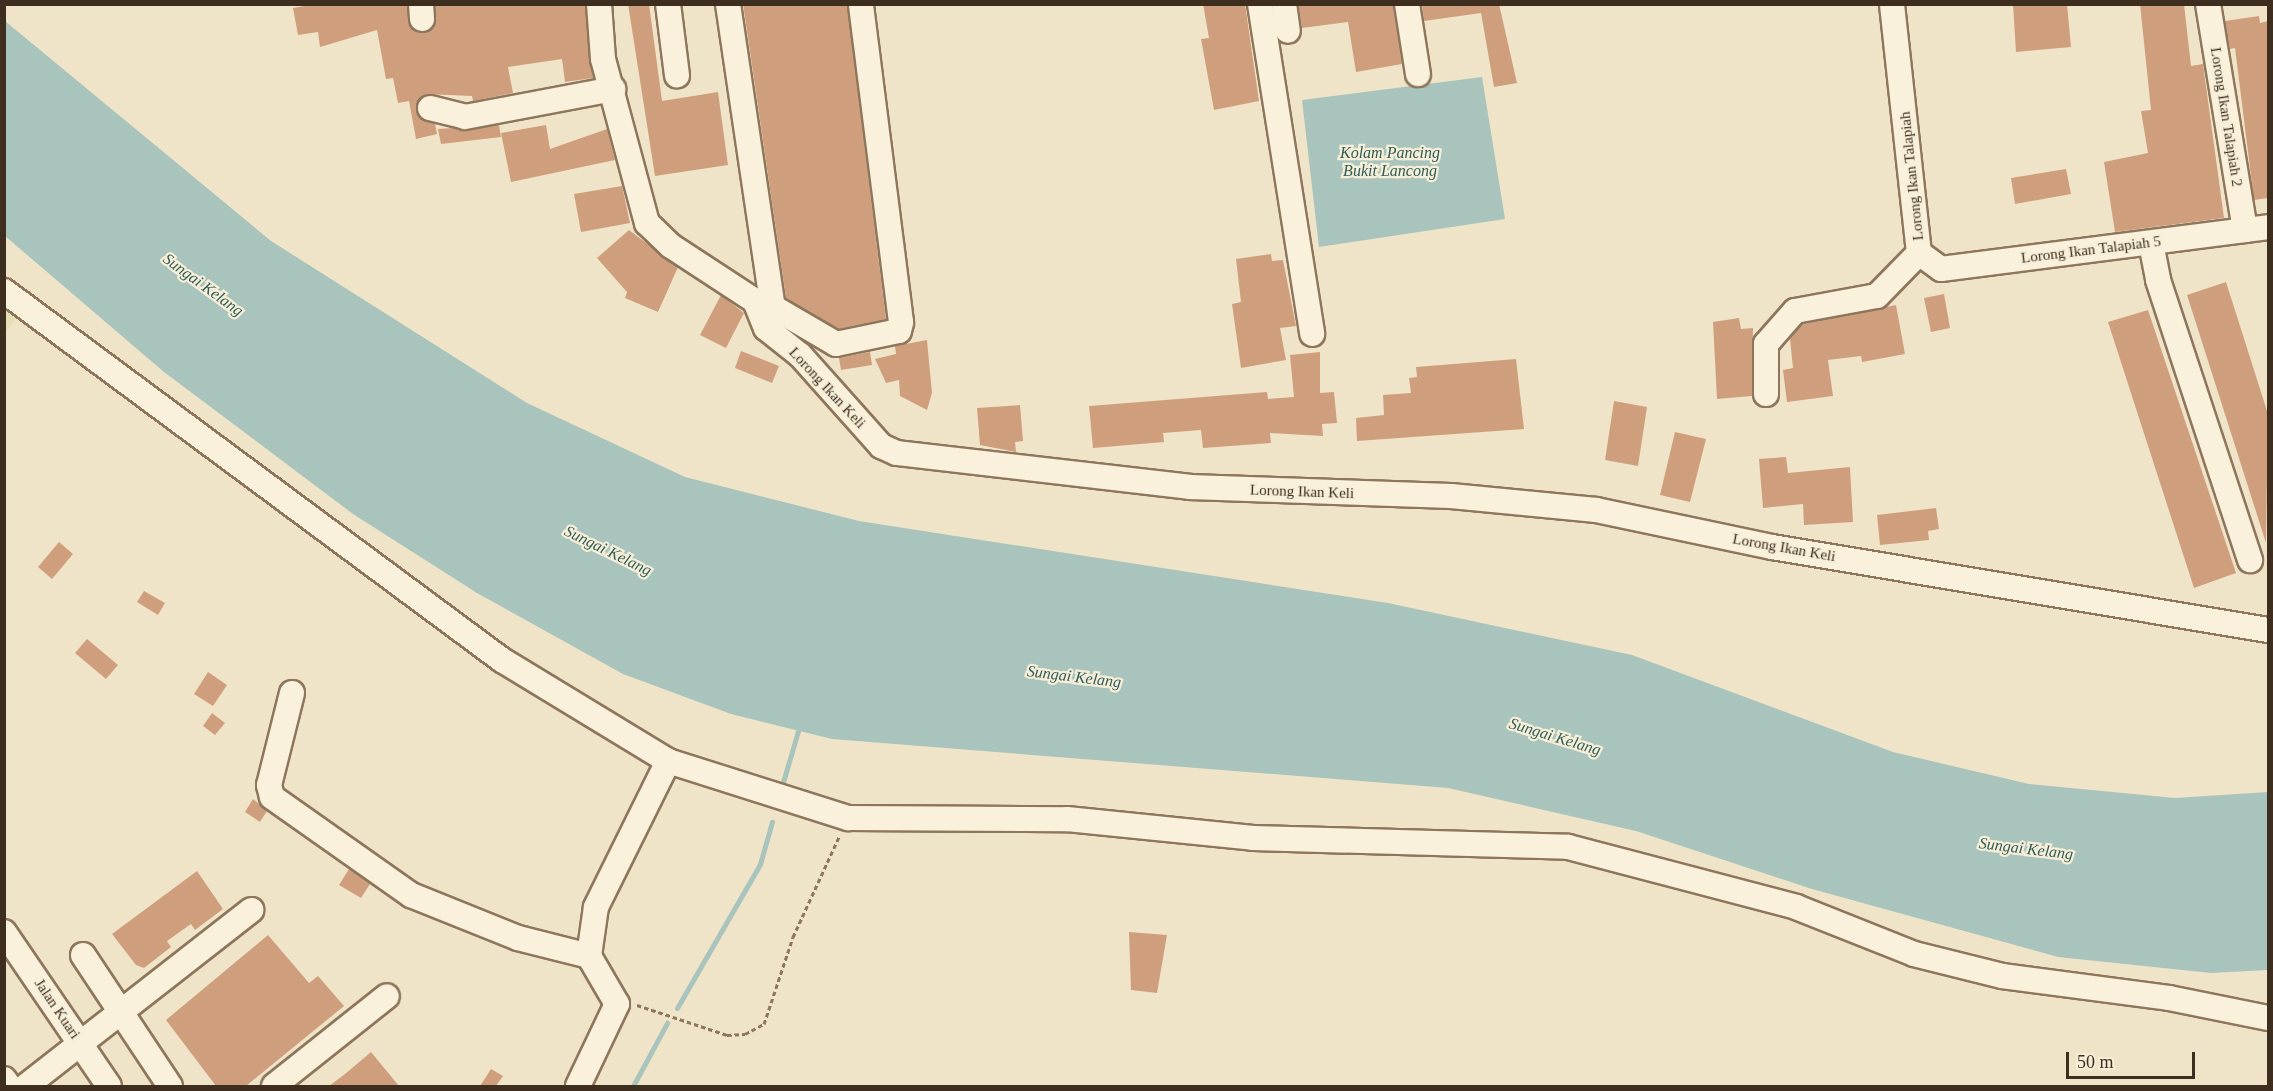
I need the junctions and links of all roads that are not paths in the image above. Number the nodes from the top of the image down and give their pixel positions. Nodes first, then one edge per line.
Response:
1 (599, 4) edge
2 (668, 4) edge
3 (728, 4) edge
4 (861, 4) edge
5 (1260, 4) edge
6 (1284, 4) edge
7 (1407, 4) edge
8 (1892, 4) edge
9 (2208, 4) edge
10 (1288, 30) dead end
11 (1418, 74) dead end
12 (677, 75) dead end
13 (613, 89) junction
14 (430, 108) dead end
15 (2268, 227) edge
16 (2245, 230) junction
17 (2151, 243) junction
18 (1919, 253) junction
19 (4, 291) edge
20 (1312, 334) dead end
21 (1766, 394) dead end
22 (2250, 560) dead end
23 (2268, 630) edge
24 (292, 693) dead end
25 (668, 761) junction
26 (251, 910) dead end
27 (4, 932) edge
28 (83, 955) dead end
29 (589, 956) junction
30 (387, 996) dead end
31 (120, 1011) junction
32 (2268, 1018) edge
33 (80, 1043) junction
34 (4, 1079) edge
35 (582, 1080) edge
36 (9, 1086) edge
37 (26, 1086) edge
38 (110, 1086) edge
39 (170, 1086) edge
40 (274, 1086) edge

1 - 13 street, Lorong Ikan Keli
2 - 12 street
3 - 4 street
5 - 20 street
6 - 10 street
7 - 11 street
8 - 18 street, Lorong Ikan Talapiah
9 - 16 street, Lorong Ikan Talapiah 2
13 - 14 street
13 - 23 street, Lorong Ikan Keli
15 - 16 street, Lorong Ikan Talapiah 5
16 - 17 street, Lorong Ikan Talapiah 5
17 - 18 street, Lorong Ikan Talapiah 5
17 - 22 street
18 - 21 street, Lorong Ikan Talapiah
19 - 25 street
24 - 29 street
25 - 29 street
25 - 32 street
26 - 31 street
27 - 33 street, Jalan Kuari
28 - 31 street
29 - 35 street
30 - 40 street
31 - 33 street
31 - 39 street
33 - 37 street
33 - 38 street, Jalan Kuari
34 - 36 street

